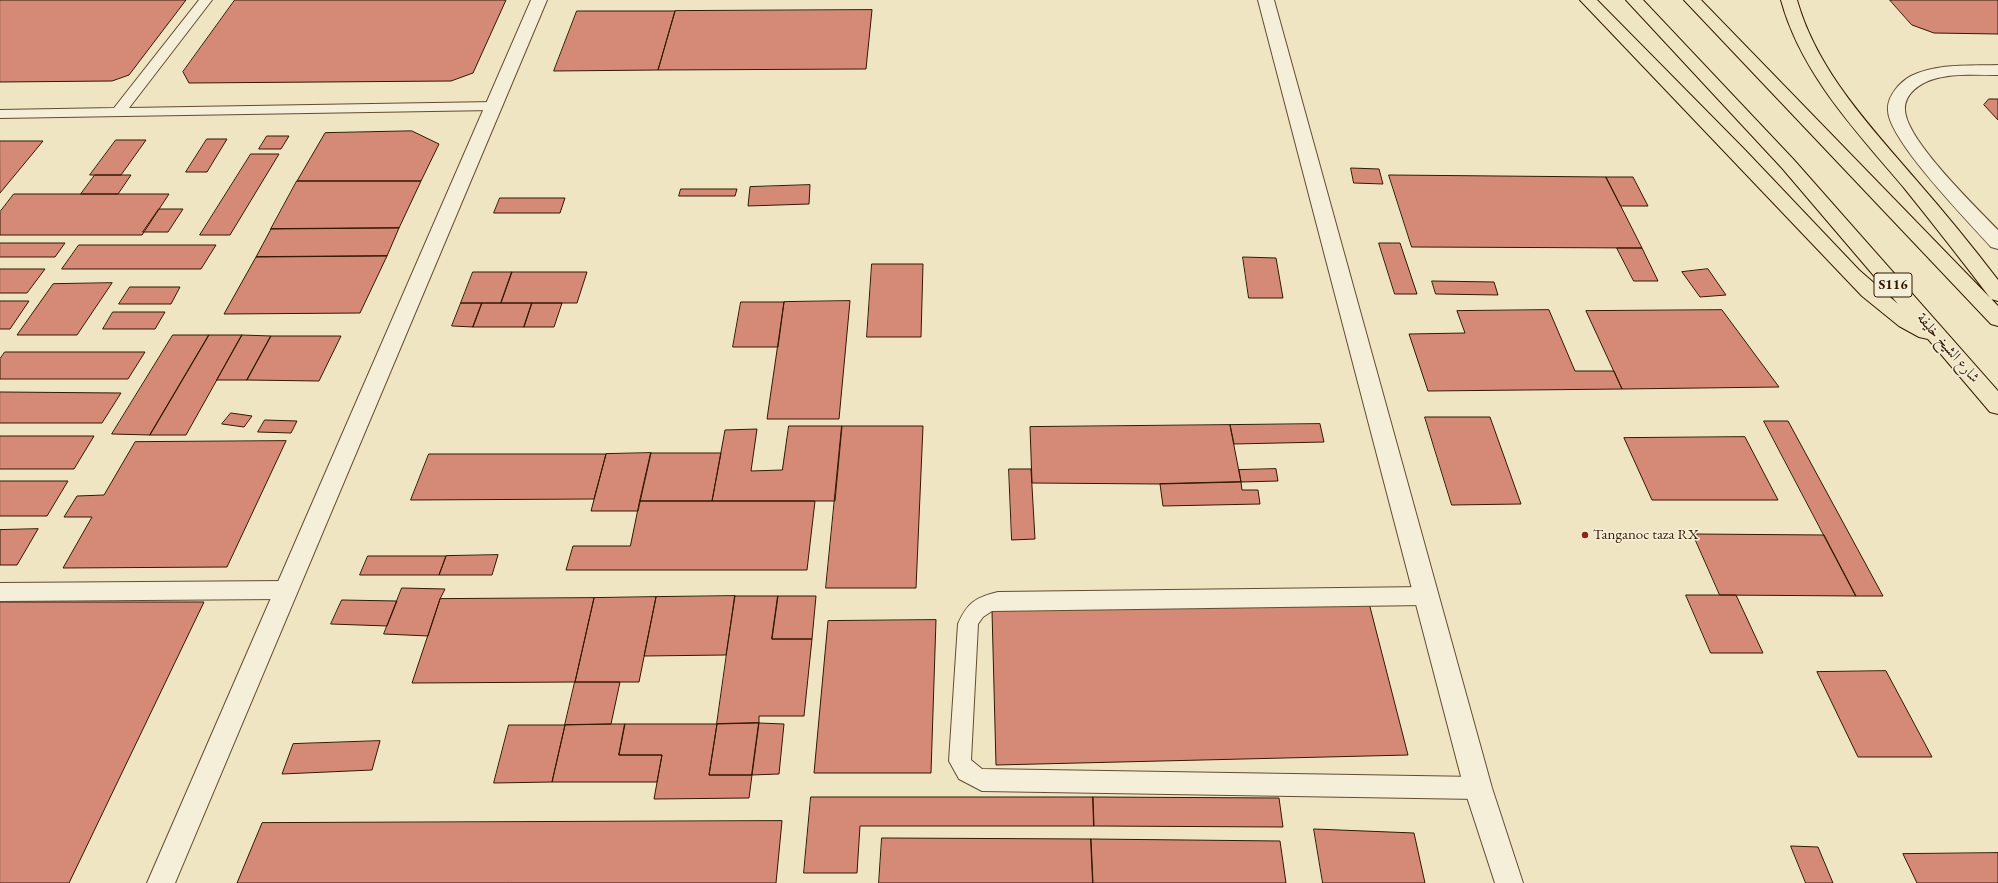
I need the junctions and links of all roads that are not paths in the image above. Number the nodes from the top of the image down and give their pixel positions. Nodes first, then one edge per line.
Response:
1 (206, 0) edge
2 (539, 0) edge
3 (1266, 0) edge
4 (1588, 0) edge
5 (1634, 0) edge
6 (1692, 0) edge
7 (1789, 0) edge
8 (1998, 70) edge
9 (494, 106) junction
10 (118, 112) junction
11 (0, 114) edge
12 (1998, 242) edge
13 (1998, 294) edge
14 (1998, 319) edge
15 (1941, 340) junction
16 (1998, 406) edge
17 (286, 590) junction
18 (0, 592) edge
19 (1426, 596) junction
20 (1478, 788) junction
21 (161, 883) edge
22 (1509, 883) edge

1 - 10 lane
2 - 9 street
3 - 19 street
4 - 15 highway
5 - 15 highway, شارع الشيخ خليفة / S116
6 - 14 highway
7 - 13 highway
8 - 12 street
9 - 10 lane
9 - 17 street
10 - 11 lane
15 - 16 highway, شارع الشيخ خليفة / S116
17 - 18 lane
17 - 21 street
19 - 20 street
19 - 20 lane
20 - 22 street

